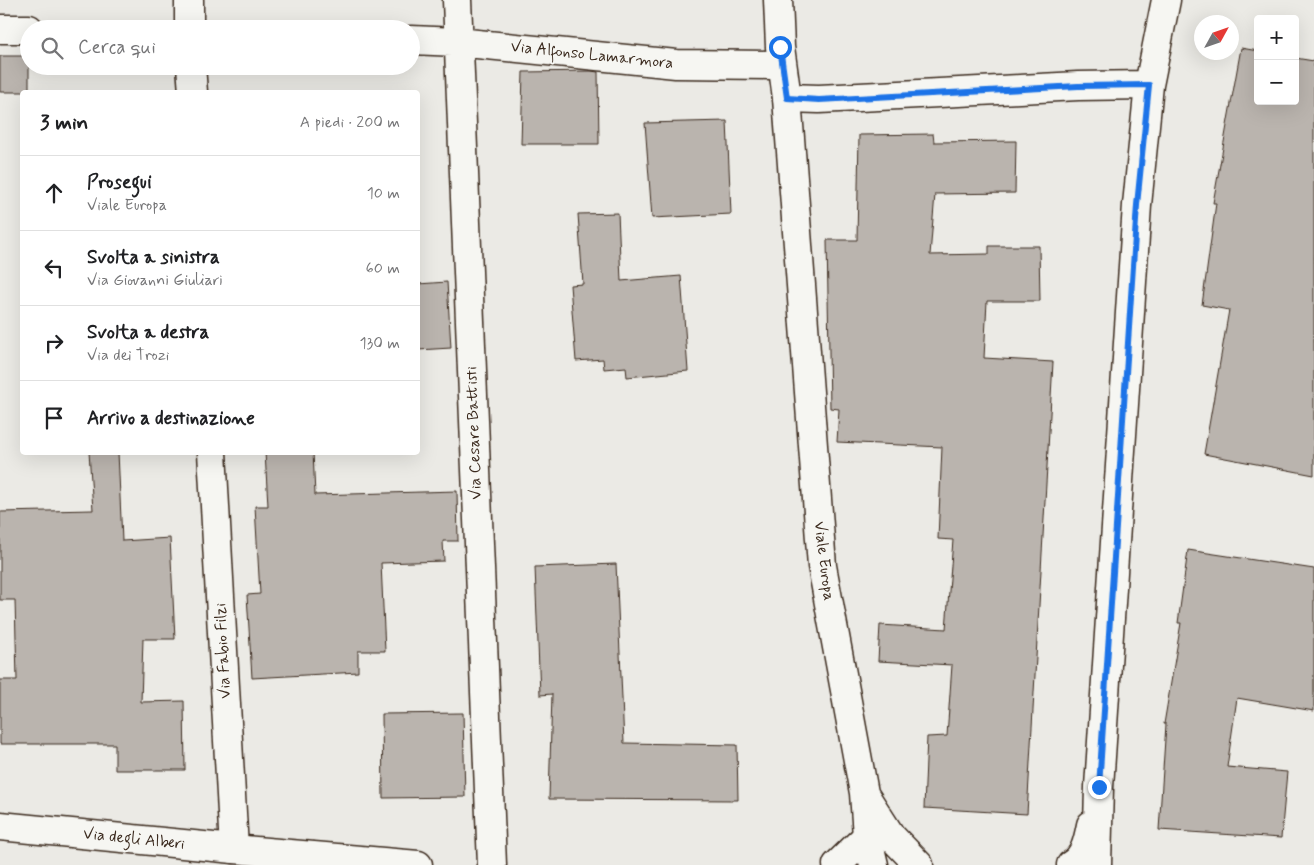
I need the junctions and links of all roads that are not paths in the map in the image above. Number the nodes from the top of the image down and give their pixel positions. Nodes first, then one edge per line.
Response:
1 (189, 0) edge
2 (456, 0) edge
3 (770, 0) edge
4 (778, 0) edge
5 (1166, 0) edge
6 (189, 20) edge
7 (0, 29) edge
8 (20, 29) edge
9 (420, 40) edge
10 (457, 42) junction
11 (772, 65) junction
12 (191, 75) edge
13 (1149, 85) junction
14 (192, 90) edge
15 (787, 98) junction
16 (804, 325) junction
17 (212, 455) edge
18 (1099, 787) junction
19 (864, 794) junction
20 (0, 826) edge
21 (867, 836) junction
22 (234, 849) junction
23 (418, 865) edge
24 (492, 865) edge
25 (838, 865) edge
26 (874, 865) edge
27 (919, 865) edge
28 (1070, 865) edge
29 (1097, 865) edge

1 - 6 street
2 - 10 street, Via Cesare Battisti
3 - 11 street, Viale Europa
4 - 15 street, Viale Europa
5 - 13 street
7 - 8 street
9 - 10 street, Via Alfonso Lamarmora
10 - 11 street, Via Alfonso Lamarmora
10 - 24 street, Via Cesare Battisti
11 - 16 street, Viale Europa
12 - 14 street
13 - 15 street
13 - 18 street
15 - 16 street, Viale Europa
16 - 19 street, Viale Europa
17 - 22 street, Via Fabio Filzi
18 - 28 street
18 - 29 street
19 - 21 street, Viale Europa
19 - 27 street, Viale Europa
20 - 22 street, Via degli Alberi
21 - 25 street
21 - 26 street, Viale Europa
22 - 23 street, Via degli Alberi

